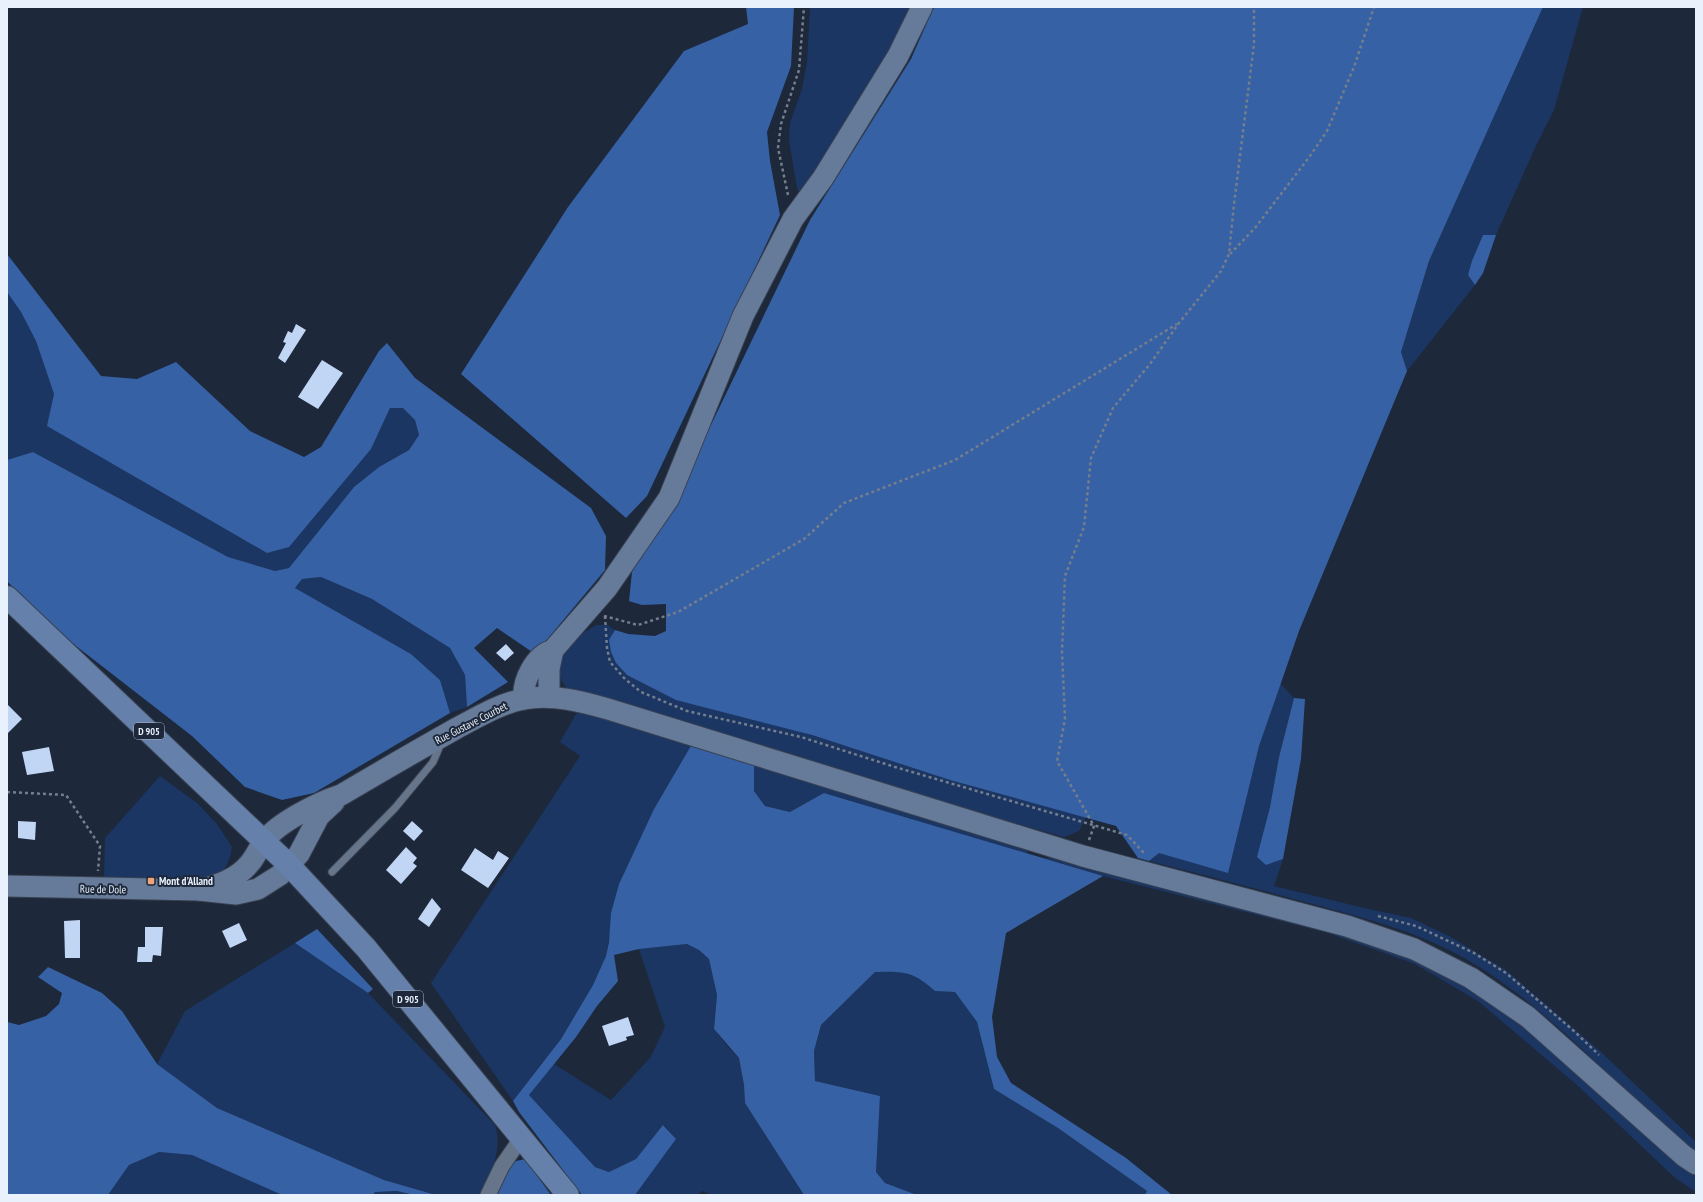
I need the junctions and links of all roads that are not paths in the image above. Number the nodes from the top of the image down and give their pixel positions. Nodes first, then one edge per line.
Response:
1 (922, 7) edge
2 (7, 597) edge
3 (553, 650) junction
4 (549, 697) junction
5 (524, 699) junction
6 (436, 740) junction
7 (341, 795) junction
8 (264, 840) junction
9 (289, 865) junction
10 (332, 872) dead end
11 (7, 886) edge
12 (200, 890) junction
13 (522, 1137) junction
14 (1696, 1164) edge
15 (488, 1195) edge
16 (568, 1195) edge

1 - 3 street
2 - 8 main road, D 905
3 - 4 street
3 - 5 street
4 - 5 street, Rue Gustave Courbet
4 - 14 street, Rue Gustave Courbet
5 - 6 street, Rue Gustave Courbet
6 - 7 street, Rue Gustave Courbet
6 - 10 lane
7 - 8 street, Rue Gustave Courbet
7 - 9 street, Rue Gustave Courbet
8 - 9 main road, D 905
8 - 12 street, Rue de Dole
9 - 12 street, Rue de Dole
9 - 13 main road, D 905
11 - 12 street, Rue de Dole
13 - 15 street
13 - 16 main road, D 905

